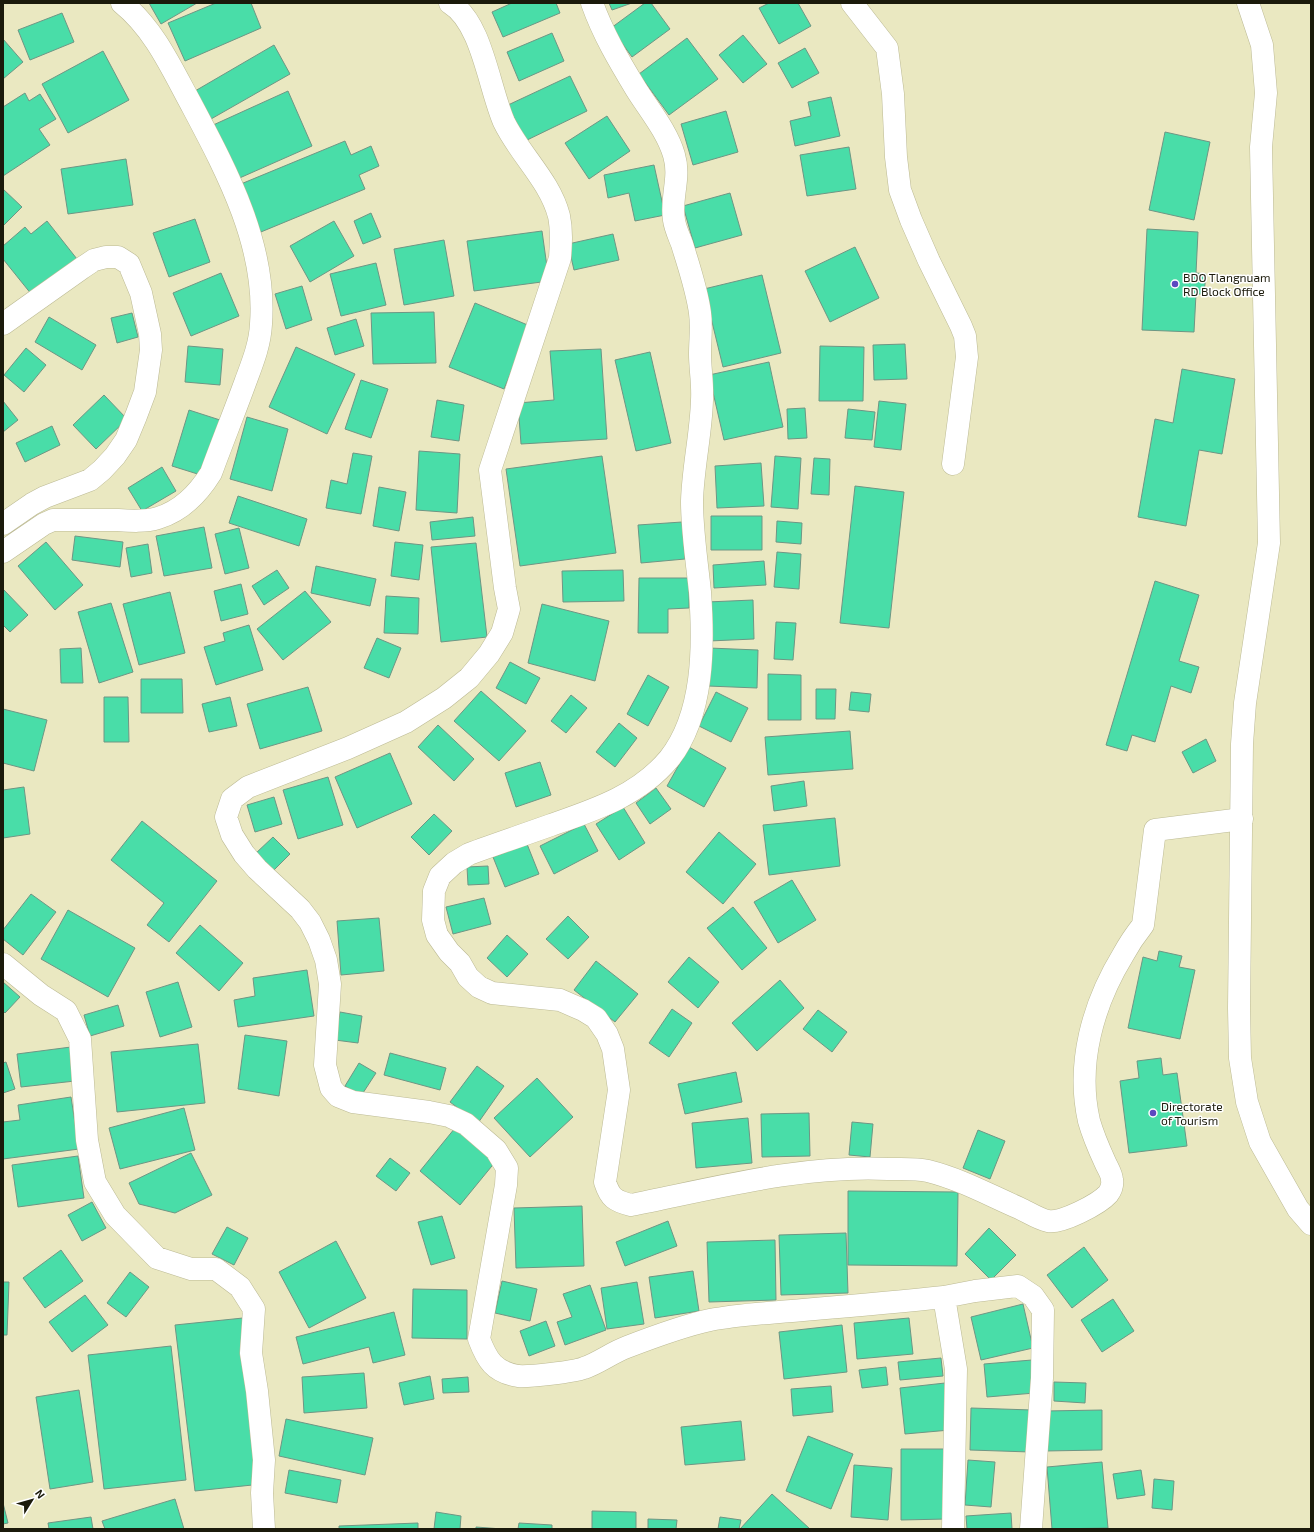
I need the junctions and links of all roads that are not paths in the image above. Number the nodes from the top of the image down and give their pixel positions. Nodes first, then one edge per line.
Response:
1 (122, 3) edge
2 (450, 3) edge
3 (592, 3) edge
4 (852, 3) edge
5 (1248, 3) edge
6 (3, 324) edge
7 (953, 464) dead end
8 (3, 524) edge
9 (3, 552) edge
10 (1242, 819) junction
11 (3, 964) edge
12 (1311, 1224) edge
13 (944, 1297) junction
14 (264, 1529) edge
15 (953, 1529) edge
16 (1031, 1529) edge

1 - 9 street
2 - 13 street
3 - 10 street
4 - 7 street
5 - 10 street
6 - 8 street
10 - 12 street
11 - 14 street
13 - 15 street
13 - 16 street

